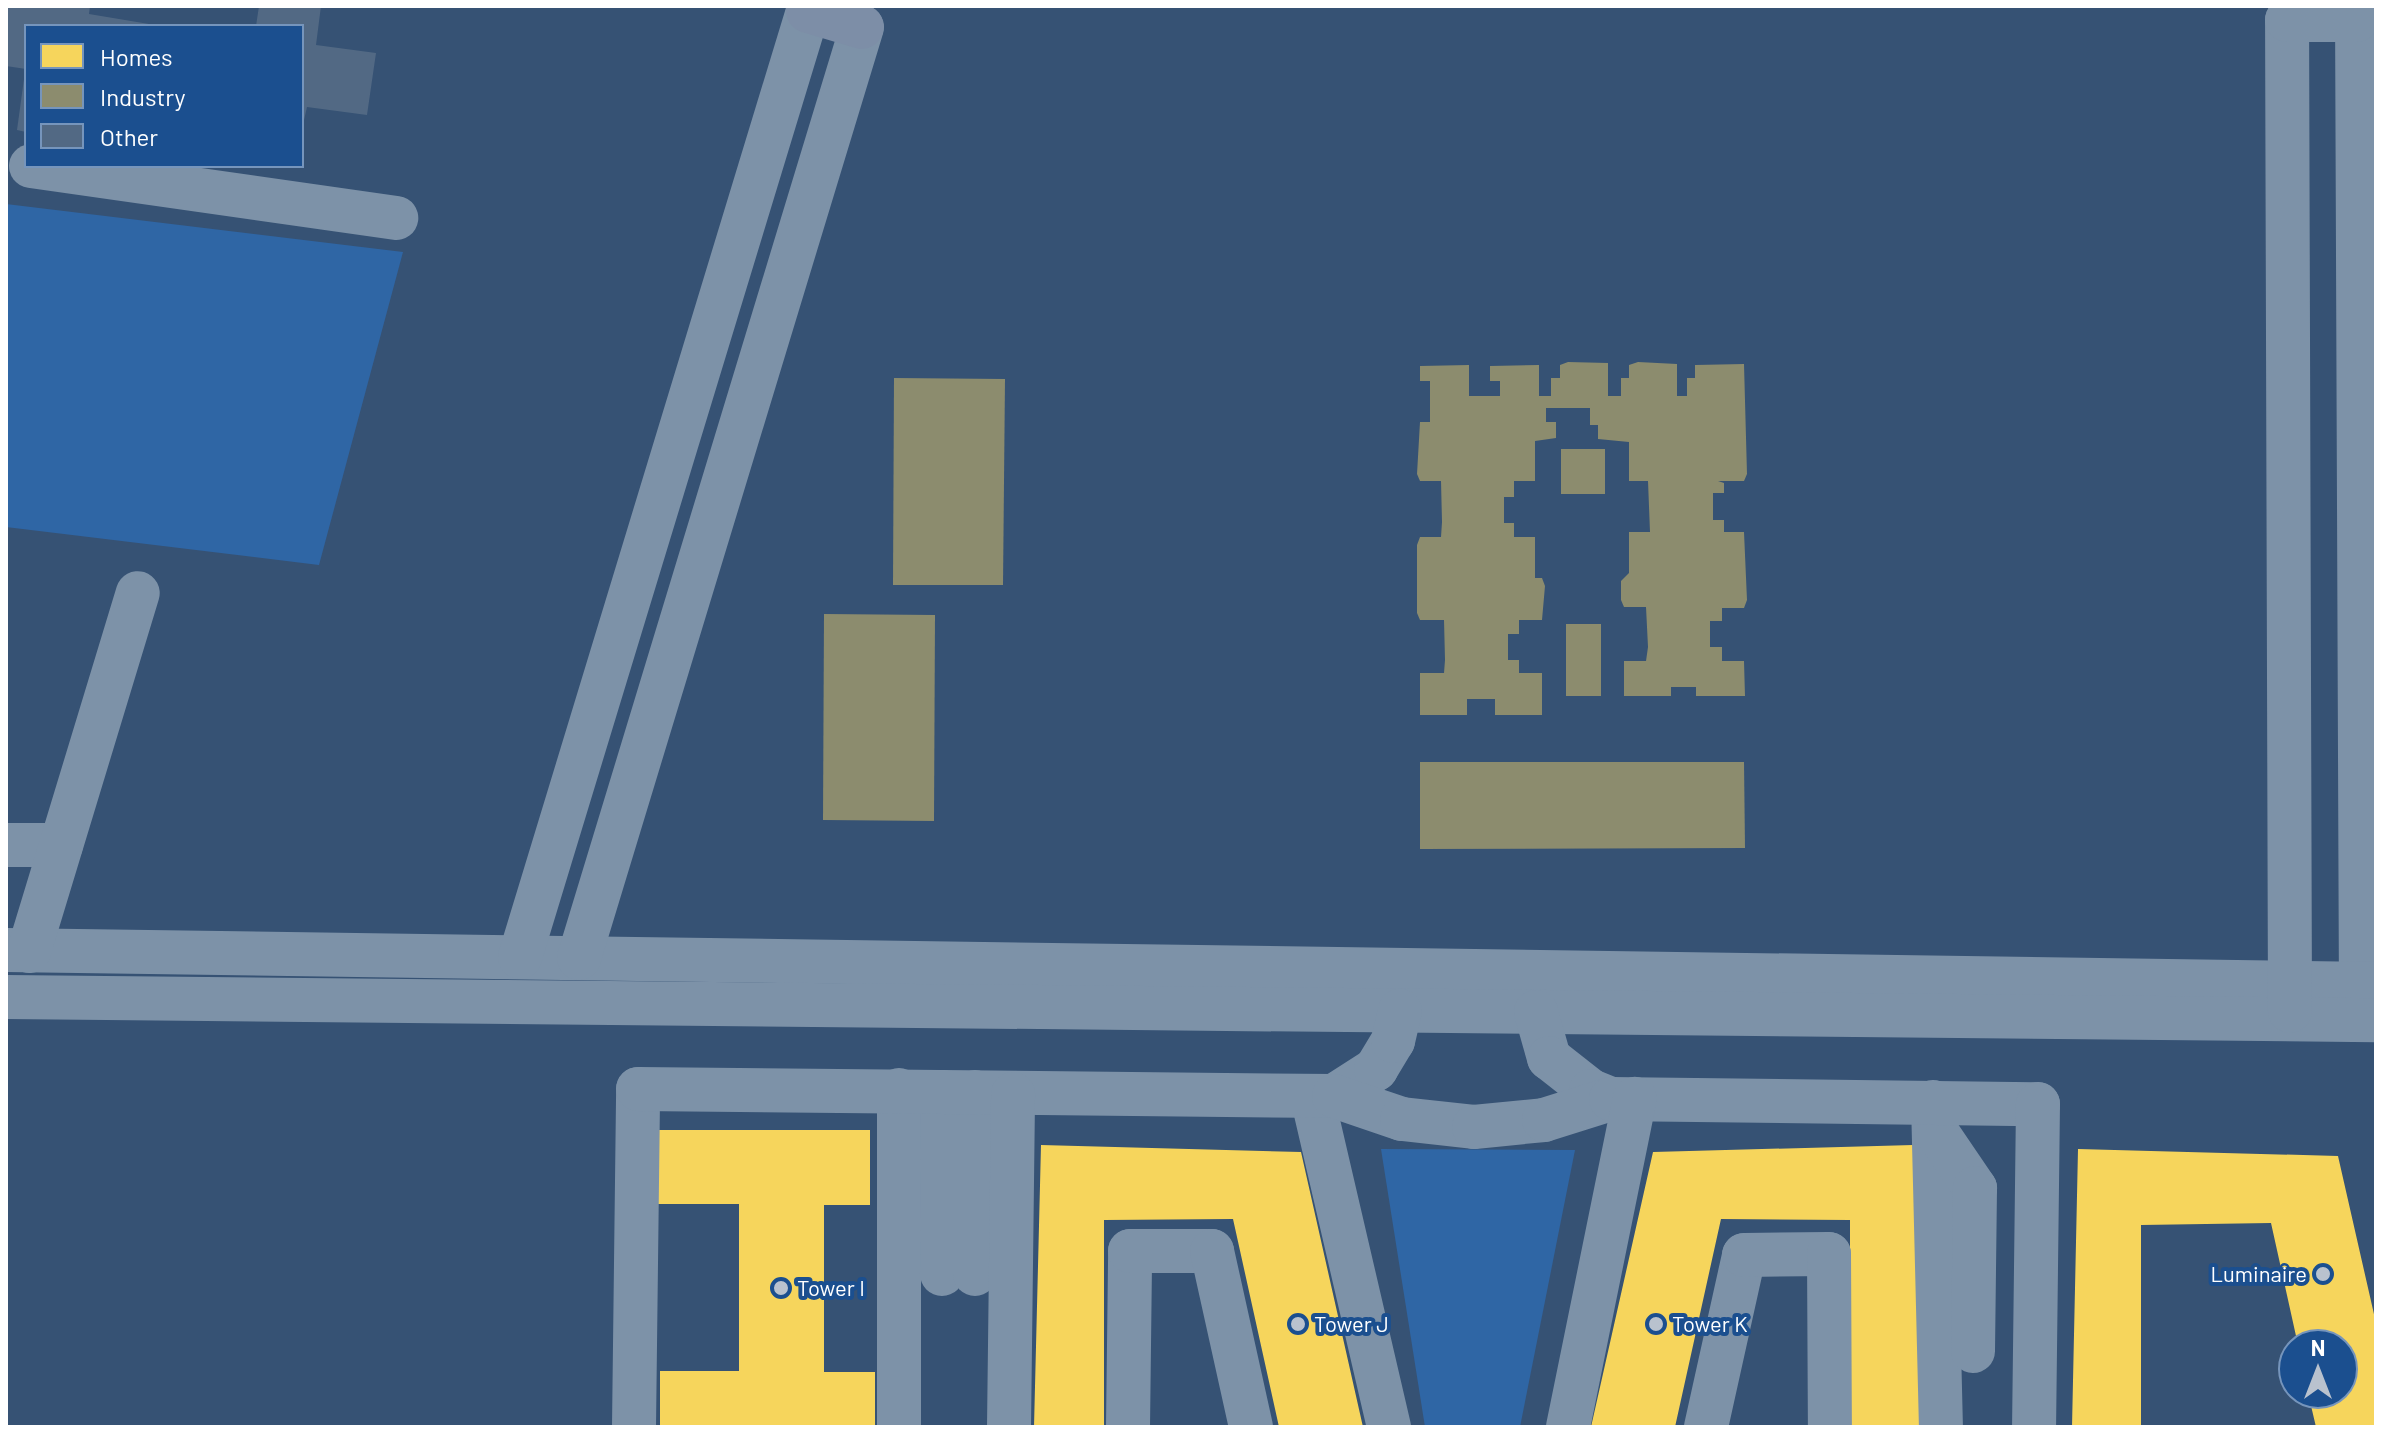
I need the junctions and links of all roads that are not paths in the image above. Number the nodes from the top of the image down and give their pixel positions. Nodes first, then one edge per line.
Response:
1 (808, 11) joint
2 (2357, 13) edge
3 (862, 27) joint
4 (43, 168) edge
5 (396, 218) dead end
6 (138, 593) dead end
7 (6, 845) edge
8 (61, 845) junction
9 (18, 950) edge
10 (520, 957) junction
11 (579, 958) junction
12 (6, 997) edge
13 (2290, 1001) junction
14 (2368, 1002) edge
15 (1400, 1011) junction
16 (1536, 1012) junction
17 (899, 1090) junction
18 (977, 1093) junction
19 (1323, 1096) junction
20 (1623, 1099) junction
21 (1934, 1115) junction
22 (2037, 1129) junction
23 (958, 1274) dead end
24 (634, 1427) edge
25 (899, 1427) edge
26 (1009, 1427) edge
27 (1128, 1427) edge
28 (1251, 1427) edge
29 (1389, 1427) edge
30 (1568, 1427) edge
31 (1706, 1427) edge
32 (1830, 1427) edge
33 (1941, 1427) edge
34 (2034, 1427) edge

1 - 3 main road
1 - 10 street
2 - 13 street
2 - 14 street
3 - 11 street
4 - 5 street
6 - 8 street
7 - 8 street
8 - 9 street
9 - 10 street
10 - 11 street
11 - 13 street
12 - 15 street
13 - 14 street
13 - 16 street
15 - 16 street
15 - 19 street
16 - 20 street
17 - 18 street
17 - 24 street
17 - 25 street
18 - 19 street
18 - 23 street
18 - 26 street
19 - 20 street
19 - 29 street
20 - 21 street
20 - 30 street
21 - 22 street
21 - 22 street
21 - 33 street
22 - 34 street
27 - 28 street
31 - 32 street

